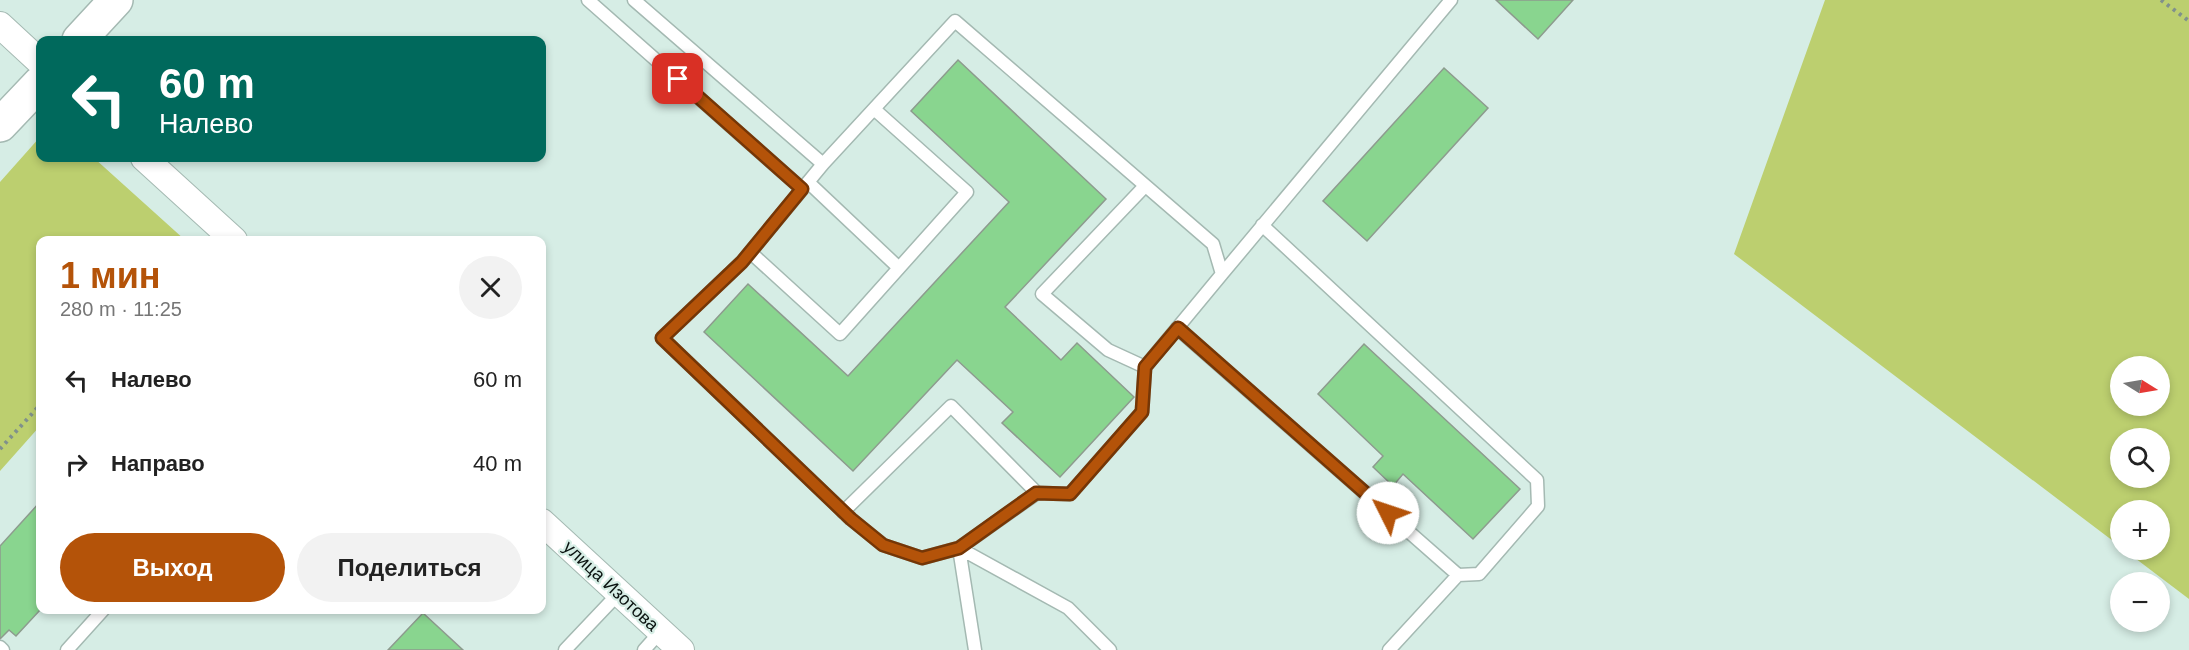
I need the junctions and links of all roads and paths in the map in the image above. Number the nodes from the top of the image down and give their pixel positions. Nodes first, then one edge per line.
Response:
1 (116, 0) edge
2 (588, 0) edge
3 (634, 0) edge
4 (1450, 0) edge
5 (2161, 0) edge
6 (2189, 21) edge
7 (0, 25) edge
8 (83, 36) edge
9 (36, 58) edge
10 (36, 87) edge
11 (874, 109) junction
12 (0, 125) edge
13 (148, 162) edge
14 (823, 164) junction
15 (805, 186) junction
16 (1145, 186) junction
17 (1262, 225) junction
18 (230, 236) edge
19 (750, 252) junction
20 (899, 268) junction
21 (1222, 274) junction
22 (1178, 328) junction
23 (1145, 367) junction
24 (36, 409) edge
25 (0, 448) edge
26 (1036, 493) junction
27 (843, 512) junction
28 (546, 526) edge
29 (959, 548) junction
30 (1458, 575) junction
31 (619, 593) junction
32 (99, 614) edge
33 (652, 641) edge
34 (67, 650) edge
35 (565, 650) edge
36 (681, 650) edge
37 (975, 650) edge
38 (1110, 650) edge
39 (1389, 650) edge

1 - 8 street
2 - 15 lane
3 - 14 lane
4 - 17 lane
5 - 6 path
7 - 9 street
10 - 12 street
11 - 14 lane
11 - 16 lane
11 - 20 lane
13 - 18 street
14 - 15 lane
15 - 19 lane
15 - 20 lane
16 - 21 lane
16 - 23 lane
17 - 21 lane
17 - 30 lane
19 - 20 lane
19 - 27 lane
21 - 22 lane
22 - 23 lane
22 - 30 lane
23 - 26 lane
24 - 25 path
26 - 27 lane
26 - 29 lane
27 - 29 lane
28 - 31 street, улица Изотова
29 - 37 lane
29 - 38 lane
30 - 39 lane
31 - 33 street, улица Изотова
31 - 35 lane
32 - 34 lane
33 - 36 street, улица Изотова

